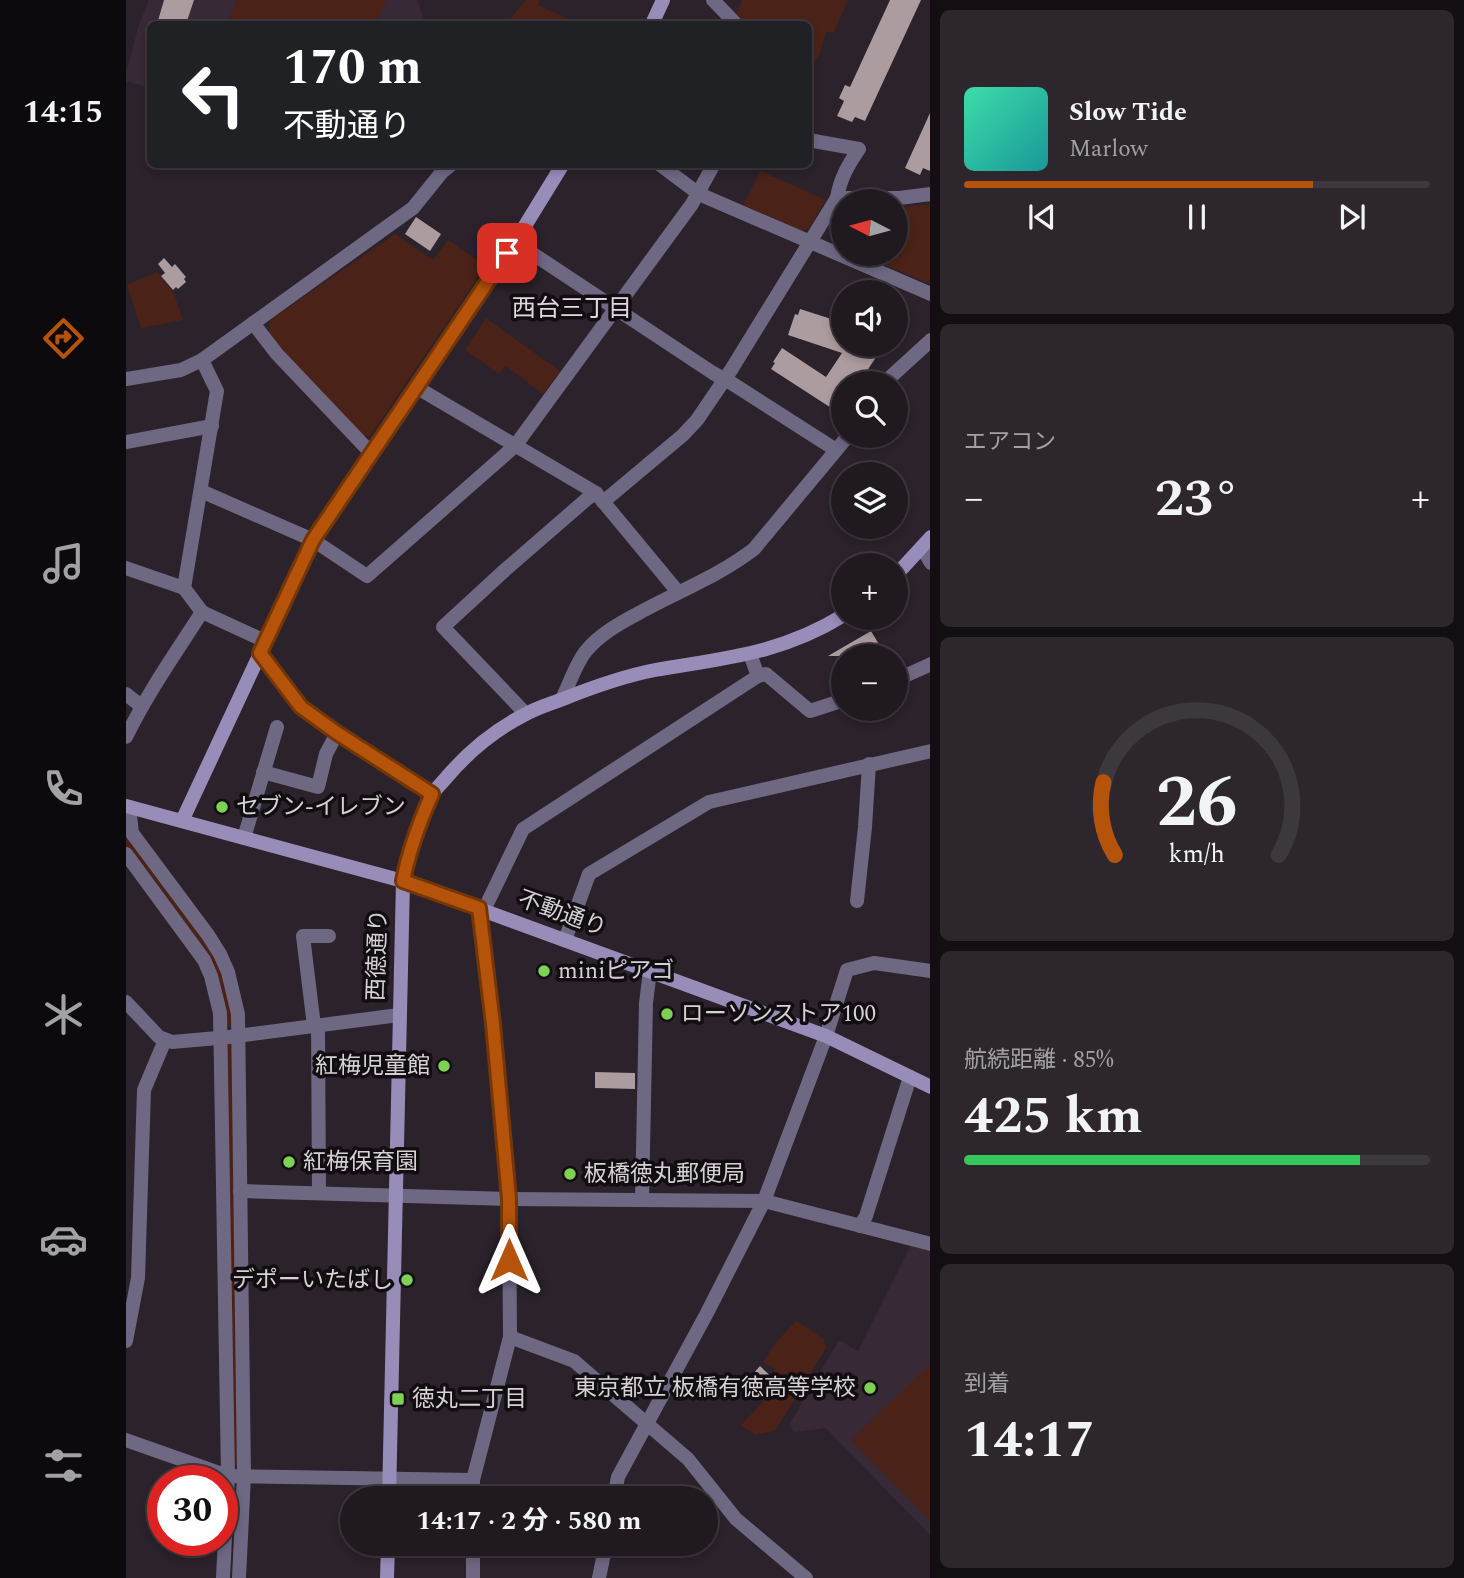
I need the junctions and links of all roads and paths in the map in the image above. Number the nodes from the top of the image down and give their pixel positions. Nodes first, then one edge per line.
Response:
1 (663, 0) edge
2 (713, 0) edge
3 (653, 21) edge
4 (733, 21) edge
5 (812, 141) edge
6 (448, 168) edge
7 (561, 168) edge
8 (664, 168) edge
9 (712, 168) edge
10 (838, 189) edge
11 (699, 194) junction
12 (930, 194) edge
13 (908, 197) edge
14 (831, 208) edge
15 (515, 242) junction
16 (810, 242) junction
17 (930, 294) edge
18 (616, 308) junction
19 (253, 323) junction
20 (930, 341) edge
21 (202, 360) junction
22 (897, 371) edge
23 (126, 379) edge
24 (724, 379) junction
25 (416, 387) junction
26 (212, 426) junction
27 (126, 442) edge
28 (515, 446) junction
29 (836, 450) joint
30 (371, 453) junction
31 (201, 491) junction
32 (600, 497) junction
33 (313, 540) junction
34 (926, 543) edge
35 (908, 562) edge
36 (930, 563) edge
37 (126, 568) edge
38 (184, 589) junction
39 (678, 592) junction
40 (202, 612) junction
41 (831, 622) edge
42 (262, 647) junction
43 (750, 654) junction
44 (930, 664) edge
45 (908, 675) edge
46 (758, 676) junction
47 (126, 694) edge
48 (562, 699) junction
49 (831, 704) edge
50 (141, 706) junction
51 (526, 713) junction
52 (277, 727) dead end
53 (337, 733) junction
54 (126, 737) edge
55 (930, 751) edge
56 (869, 764) junction
57 (263, 772) junction
58 (432, 794) junction
59 (127, 806) edge
60 (182, 821) junction
61 (244, 838) junction
62 (126, 854) edge
63 (403, 881) junction
64 (857, 901) dead end
65 (482, 909) junction
66 (329, 936) dead end
67 (565, 940) junction
68 (650, 971) junction
69 (930, 971) edge
70 (126, 1002) edge
71 (399, 1015) junction
72 (316, 1025) junction
73 (238, 1035) junction
74 (826, 1035) junction
75 (220, 1038) junction
76 (165, 1040) junction
77 (910, 1077) junction
78 (930, 1087) edge
79 (240, 1191) junction
80 (319, 1193) junction
81 (395, 1195) junction
82 (509, 1199) junction
83 (642, 1200) junction
84 (764, 1201) junction
85 (860, 1226) junction
86 (930, 1244) edge
87 (510, 1336) junction
88 (126, 1341) edge
89 (646, 1424) junction
90 (126, 1440) edge
91 (197, 1465) edge
92 (228, 1465) edge
93 (238, 1476) edge
94 (244, 1476) junction
95 (389, 1479) junction
96 (473, 1480) junction
97 (389, 1486) edge
98 (473, 1486) edge
99 (616, 1486) edge
100 (224, 1556) edge
101 (388, 1556) edge
102 (473, 1556) edge
103 (604, 1556) edge
104 (223, 1578) edge
105 (239, 1578) edge
106 (387, 1578) edge
107 (473, 1578) edge
108 (599, 1578) edge
109 (806, 1578) edge

1 - 3 street
2 - 4 street
5 - 10 street
6 - 19 street
7 - 15 street
8 - 11 street
9 - 11 street
11 - 16 street
11 - 18 street
12 - 13 street
14 - 16 street
15 - 18 street
15 - 25 street
16 - 17 street
16 - 24 street
18 - 24 street
18 - 28 street
19 - 21 street
19 - 30 street
20 - 22 street
21 - 23 street
21 - 26 street
24 - 29 street
24 - 32 street
25 - 28 street
25 - 30 street
26 - 27 street
26 - 31 street
28 - 32 street
28 - 33 street
29 - 39 street
30 - 33 street
31 - 33 street
31 - 38 street
32 - 39 street
32 - 51 street
33 - 42 street
34 - 35 street
34 - 36 street
37 - 38 street
38 - 40 street
39 - 48 street
40 - 42 street
40 - 50 street
41 - 43 street, 西徳通り
42 - 53 street
42 - 60 street
43 - 46 street
43 - 48 street, 西徳通り
44 - 45 street
46 - 49 street
46 - 65 street
47 - 50 street
48 - 51 street, 西徳通り
50 - 54 street
51 - 58 street, 西徳通り
52 - 57 street
53 - 57 street
53 - 58 street
55 - 56 street
56 - 64 street
56 - 67 street
57 - 61 street
58 - 63 street, 西徳通り
59 - 60 street, 不動通り
59 - 73 street
60 - 61 street, 不動通り
61 - 63 street, 不動通り
62 - 75 street
63 - 65 street, 不動通り
63 - 71 street, 西徳通り
65 - 67 street, 不動通り
65 - 82 street
66 - 72 street
67 - 68 street, 不動通り
68 - 74 street, 不動通り
68 - 83 street
69 - 74 street
70 - 76 street
71 - 72 street
71 - 81 street, 西徳通り
72 - 73 street
72 - 80 street
73 - 75 street
73 - 79 street
74 - 77 street, 不動通り
74 - 84 street
75 - 76 street
75 - 92 street
76 - 88 street
77 - 78 street, 不動通り
77 - 85 street
79 - 80 street
79 - 94 street
80 - 81 street
81 - 82 street
81 - 95 street, 西徳通り
82 - 83 street
82 - 87 street
83 - 84 street
84 - 85 street
84 - 89 street
85 - 86 street
87 - 89 street
87 - 96 street
89 - 99 street
89 - 109 street
90 - 91 street
93 - 94 street
94 - 95 street
94 - 105 street
95 - 96 street
95 - 97 street, 西徳通り
96 - 98 street
100 - 104 street
101 - 106 street
102 - 107 street
103 - 108 street

